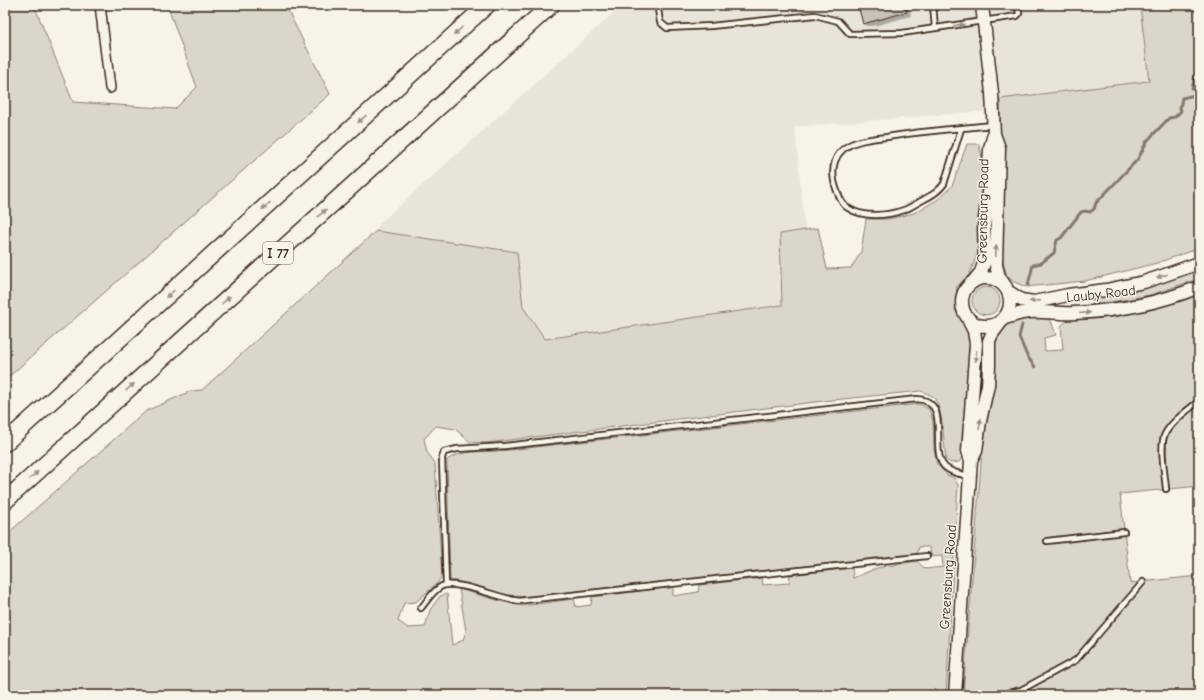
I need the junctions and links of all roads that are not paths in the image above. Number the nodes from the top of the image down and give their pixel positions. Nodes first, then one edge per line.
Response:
1 (100, 5) edge
2 (487, 5) edge
3 (551, 5) edge
4 (660, 5) edge
5 (933, 5) edge
6 (982, 5) edge
7 (1018, 5) edge
8 (984, 22) junction
9 (935, 28) junction
10 (110, 88) dead end
11 (961, 128) junction
12 (994, 130) junction
13 (1198, 265) edge
14 (973, 282) junction
15 (1199, 287) edge
16 (1007, 290) junction
17 (968, 319) junction
18 (1003, 320) junction
19 (1199, 401) edge
20 (5, 443) edge
21 (972, 462) junction
22 (970, 476) junction
23 (1166, 489) dead end
24 (5, 501) edge
25 (1124, 532) dead end
26 (1047, 540) dead end
27 (927, 556) dead end
28 (1143, 582) dead end
29 (446, 585) junction
30 (421, 608) dead end
31 (956, 694) edge
32 (977, 695) edge
33 (1000, 695) edge

1 - 10 street
2 -> 20 highway
24 -> 3 highway, I 77
4 - 9 lane
5 - 9 lane
6 - 8 main road, Greensburg Road
7 - 8 lane
9 -> 8 lane
8 - 12 main road, Greensburg Road
11 - 11 lane
11 - 12 lane
12 - 14 main road, Greensburg Road
16 -> 12 main road, Greensburg Road
13 -> 16 main road, Lauby Road
14 - 16 main road
14 - 17 main road
18 -> 15 main road, Lauby Road
16 - 18 main road
17 - 18 main road
17 -> 21 main road, Greensburg Road
21 -> 18 main road, Greensburg Road
19 - 23 lane
21 - 22 main road, Greensburg Road
22 - 29 lane
22 - 31 main road, Greensburg Road
25 - 26 lane
27 - 29 lane
28 - 33 lane
29 - 30 lane
31 - 32 lane

